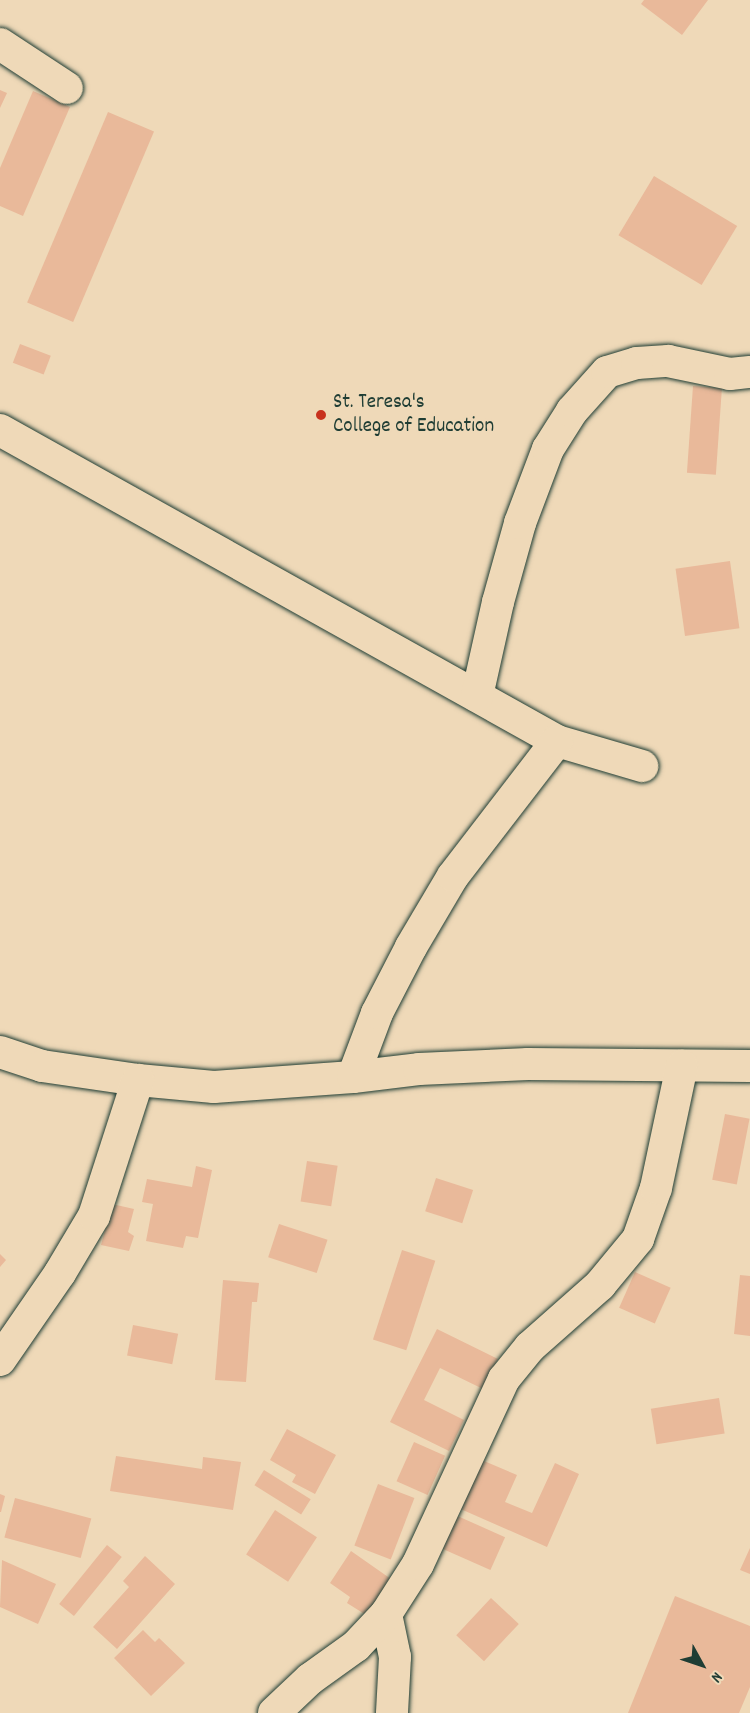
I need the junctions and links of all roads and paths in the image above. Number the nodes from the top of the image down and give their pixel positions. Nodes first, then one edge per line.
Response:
1 (0, 44) edge
2 (67, 88) dead end
3 (750, 372) edge
4 (0, 430) edge
5 (477, 696) junction
6 (557, 741) junction
7 (642, 766) dead end
8 (0, 1052) edge
9 (682, 1066) junction
10 (750, 1066) edge
11 (353, 1077) junction
12 (138, 1080) junction
13 (0, 1360) edge
14 (386, 1614) junction
15 (274, 1713) edge
16 (392, 1713) edge

1 - 2 street
3 - 5 street
4 - 5 street
5 - 6 street
6 - 7 street
6 - 11 street
8 - 12 street
9 - 10 street
9 - 11 street
9 - 14 street
11 - 12 street
12 - 13 street
14 - 15 street
14 - 16 street

